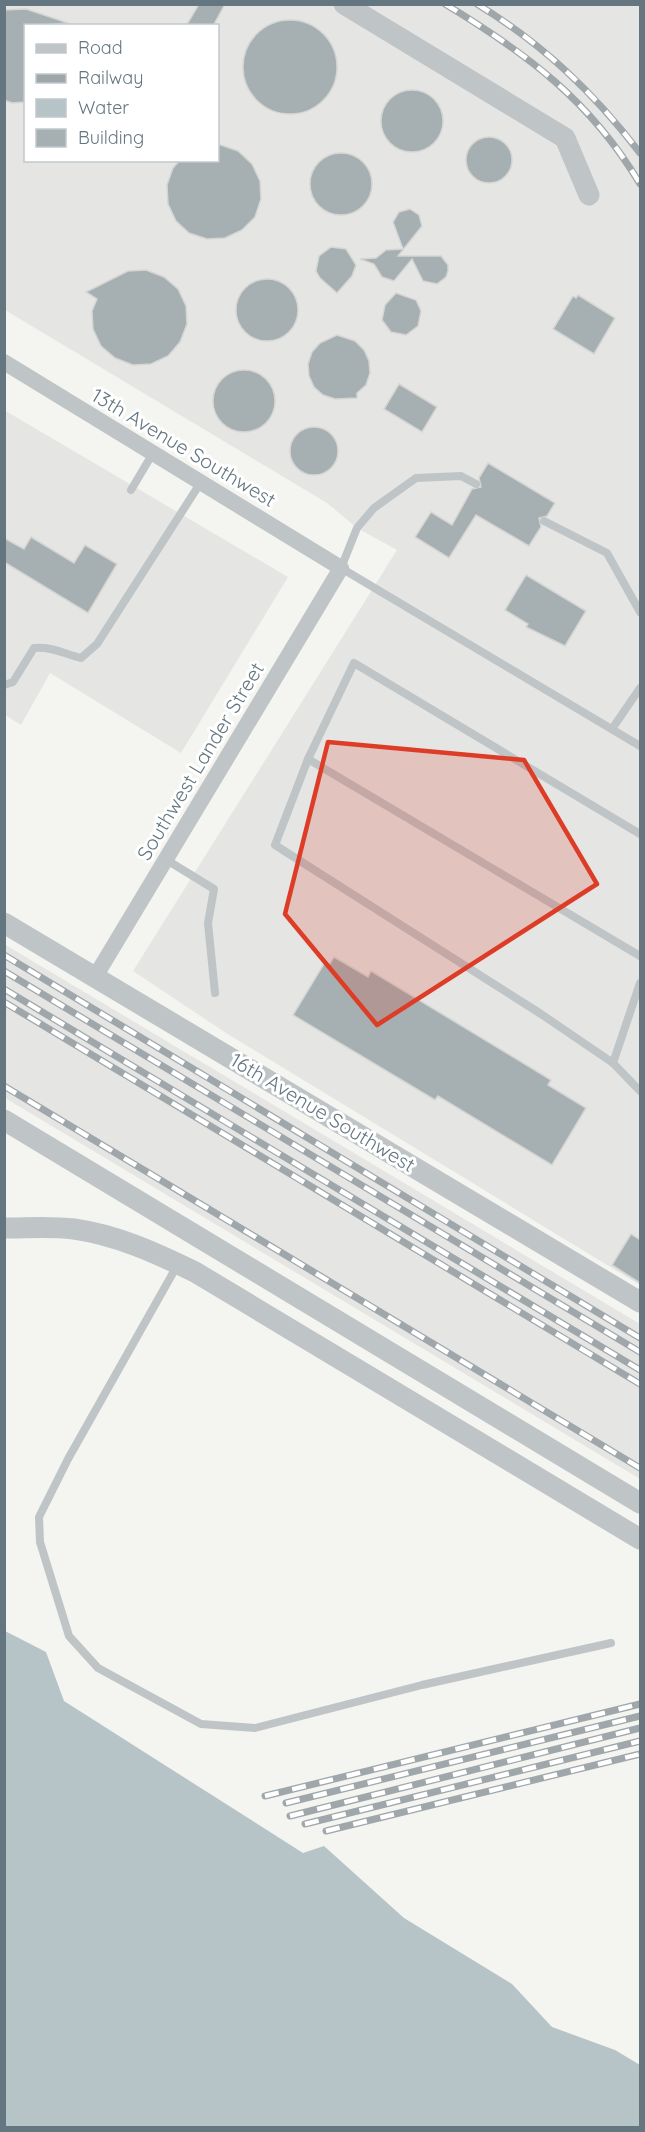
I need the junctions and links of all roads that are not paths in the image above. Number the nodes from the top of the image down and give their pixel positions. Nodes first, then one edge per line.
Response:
1 (344, 4) edge
2 (589, 195) dead end
3 (4, 362) edge
4 (153, 453) junction
5 (201, 482) junction
6 (476, 484) dead end
7 (131, 490) dead end
8 (544, 521) dead end
9 (341, 568) junction
10 (640, 612) edge
11 (4, 685) edge
12 (640, 688) edge
13 (612, 729) junction
14 (640, 746) edge
15 (308, 759) junction
16 (640, 834) edge
17 (165, 859) junction
18 (4, 923) edge
19 (640, 956) edge
20 (95, 977) junction
21 (640, 984) edge
22 (215, 993) dead end
23 (614, 1063) junction
24 (640, 1091) edge
25 (4, 1120) edge
26 (4, 1228) edge
27 (178, 1264) junction
28 (640, 1302) edge
29 (639, 1502) edge
30 (640, 1539) edge
31 (611, 1642) dead end

1 - 2 street
3 - 4 street, 13th Avenue Southwest
4 - 5 street, 13th Avenue Southwest
4 - 7 lane
5 - 9 street, 13th Avenue Southwest
5 - 11 lane
6 - 9 lane
8 - 10 lane
9 - 13 lane
9 - 17 street, Southwest Lander Street
12 - 13 lane
13 - 14 lane
15 - 16 lane
15 - 19 lane
15 - 23 lane
17 - 20 street, Southwest Lander Street
17 - 22 lane
18 - 20 street, 16th Avenue Southwest
20 - 28 street, 16th Avenue Southwest
21 - 23 lane
23 - 24 lane
25 - 29 street
26 - 27 street
27 - 30 street
27 - 31 lane

